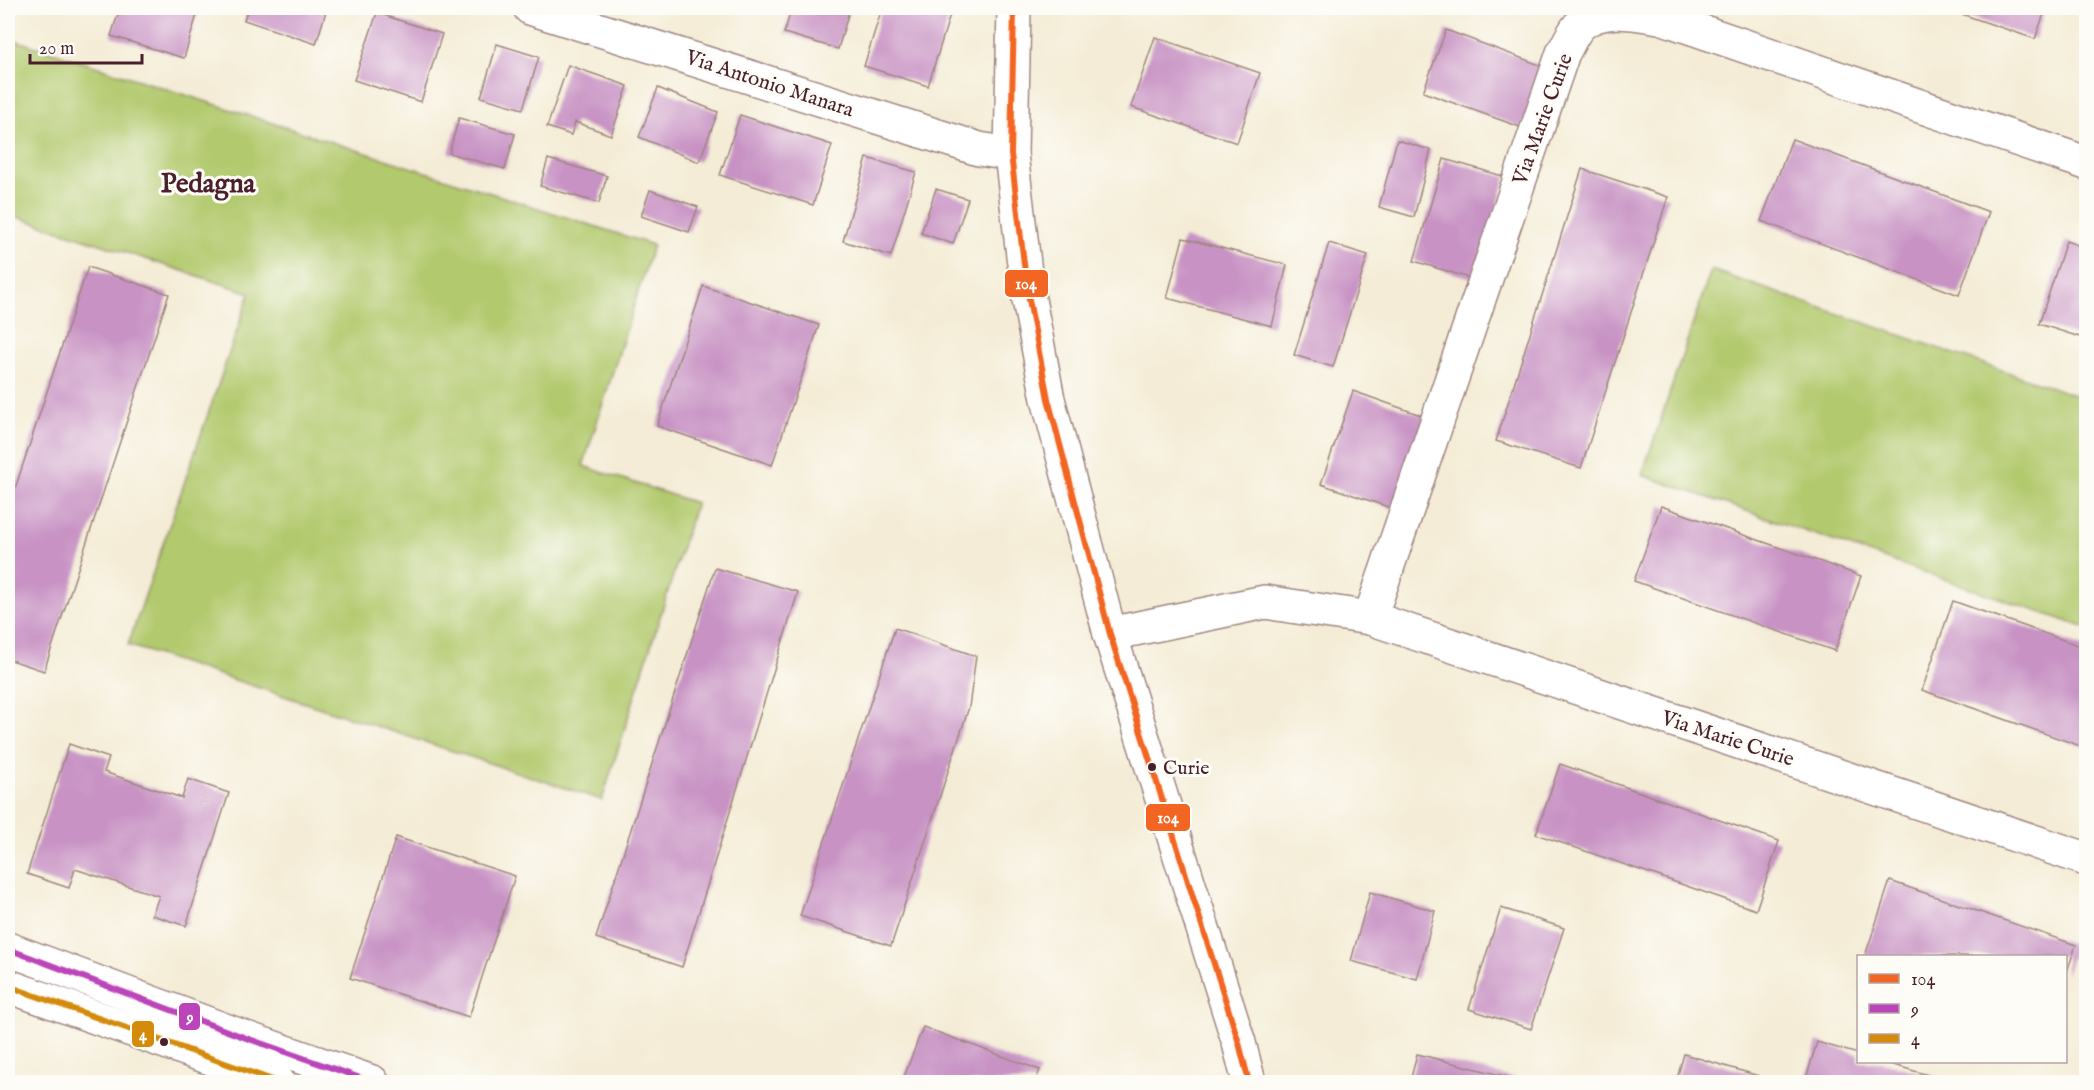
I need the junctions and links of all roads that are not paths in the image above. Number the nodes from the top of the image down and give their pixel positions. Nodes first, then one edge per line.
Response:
1 (530, 8) edge
2 (1014, 8) edge
3 (1011, 154) junction
4 (2086, 163) edge
5 (1370, 618) junction
6 (1110, 634) junction
7 (2086, 859) edge
8 (8, 949) edge
9 (8, 986) edge
10 (1239, 1044) junction
11 (241, 1053) junction
12 (352, 1079) edge
13 (278, 1083) edge
14 (1242, 1083) edge
15 (1249, 1083) edge

1 - 3 street, Via Antonio Manara
2 - 3 street
3 - 6 street
4 - 5 street, Via Marie Curie
5 - 6 street, Via Marie Curie
5 - 7 street, Via Marie Curie
6 - 10 street
8 - 11 street
9 - 11 street
10 - 14 street
10 - 15 street
11 - 12 street
11 - 13 street

